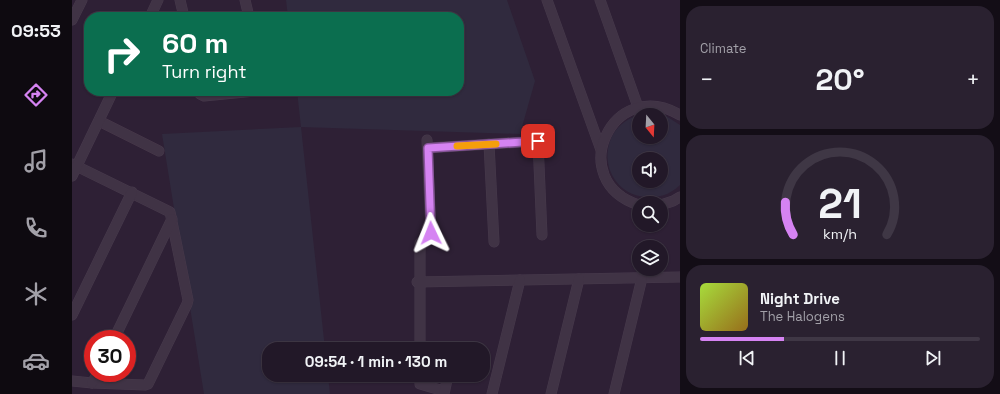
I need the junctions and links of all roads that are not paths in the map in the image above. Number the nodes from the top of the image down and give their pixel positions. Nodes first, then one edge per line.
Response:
1 (82, 0) edge
2 (158, 0) edge
3 (180, 0) edge
4 (245, 0) edge
5 (547, 0) edge
6 (600, 0) edge
7 (152, 12) edge
8 (183, 12) edge
9 (248, 12) edge
10 (72, 20) edge
11 (111, 96) edge
12 (638, 107) junction
13 (680, 115) edge
14 (99, 121) junction
15 (489, 144) junction
16 (601, 150) junction
17 (159, 151) dead end
18 (74, 165) edge
19 (72, 176) edge
20 (132, 192) junction
21 (680, 197) edge
22 (632, 202) edge
23 (668, 203) edge
24 (172, 219) junction
25 (542, 235) dead end
26 (494, 242) dead end
27 (680, 277) edge
28 (642, 278) junction
29 (579, 279) junction
30 (520, 280) junction
31 (418, 282) junction
32 (72, 315) edge
33 (118, 330) edge
34 (420, 342) edge
35 (72, 381) edge
36 (420, 382) edge
37 (446, 382) edge
38 (92, 384) joint
39 (444, 393) edge
40 (492, 394) edge
41 (551, 394) edge
42 (614, 394) edge

1 - 10 street
2 - 7 street
3 - 8 street
4 - 9 street
5 - 16 street
6 - 12 street
11 - 14 street
12 - 13 street
12 - 16 street
14 - 17 street
14 - 18 street
15 - 25 street
15 - 26 street
15 - 31 street
16 - 22 street
18 - 19 street
18 - 20 street
20 - 24 street
20 - 32 street
21 - 23 street
24 - 33 street
24 - 38 street
27 - 28 street
28 - 29 street
28 - 42 street
29 - 30 street
29 - 41 street
30 - 31 street
30 - 40 street
31 - 34 street
35 - 38 street
36 - 39 street
37 - 39 street

